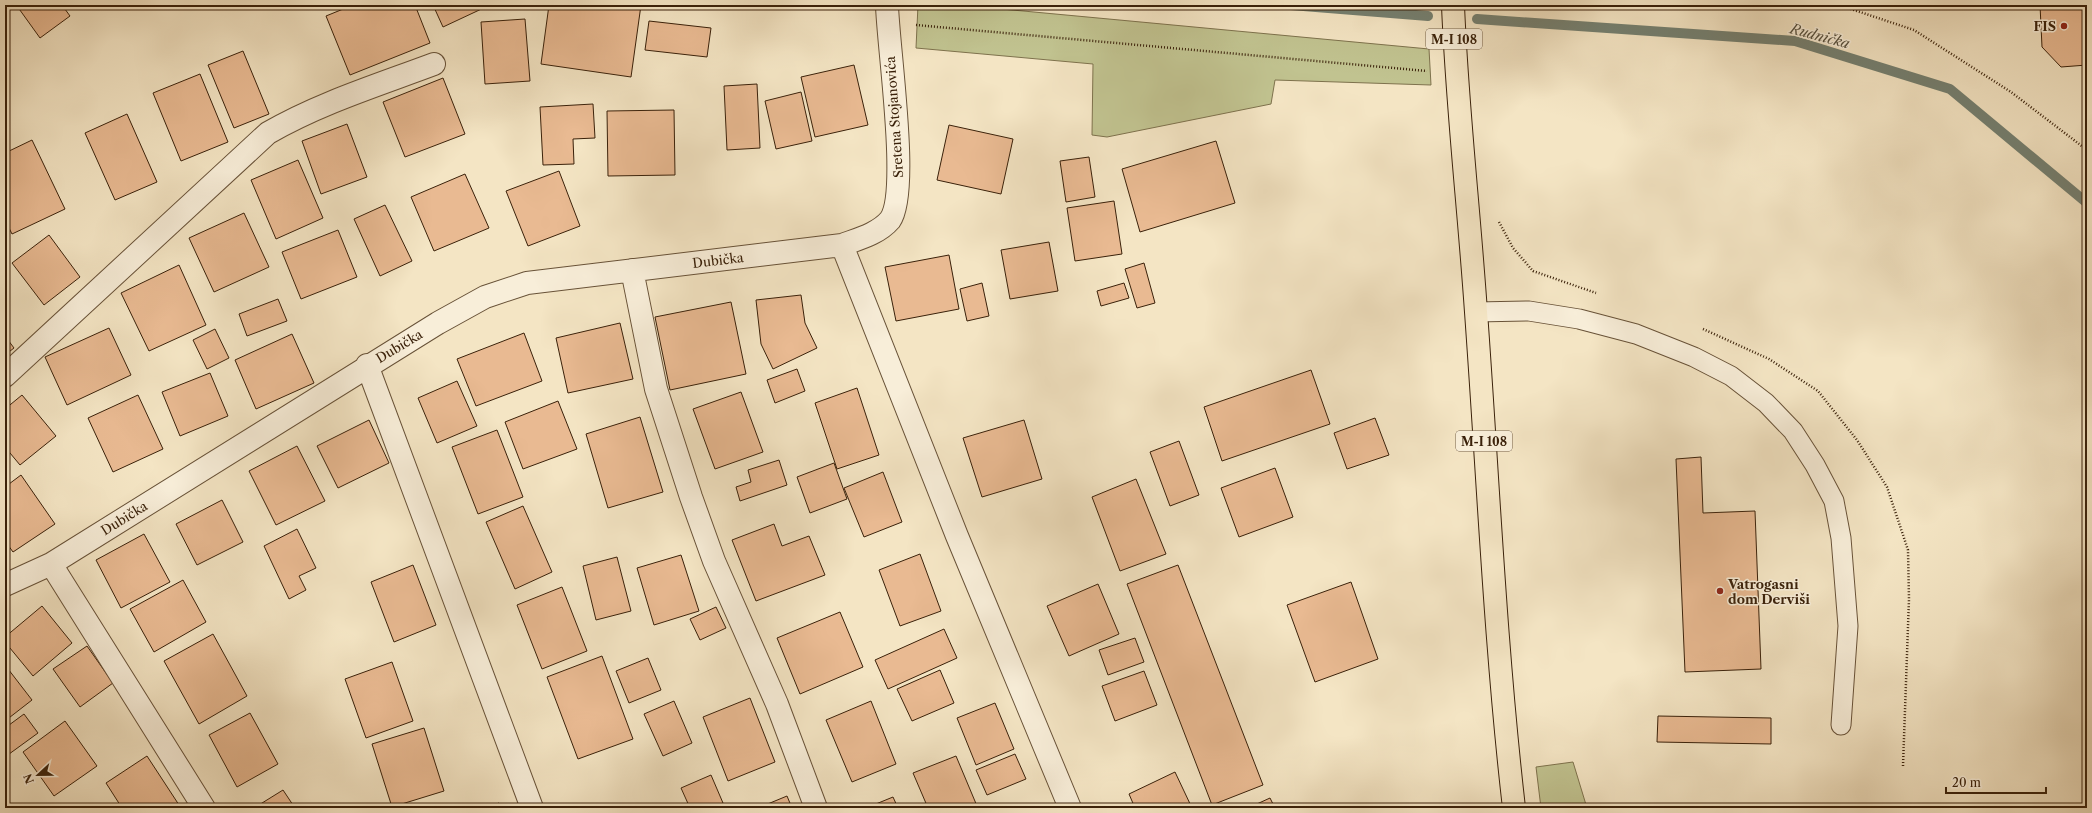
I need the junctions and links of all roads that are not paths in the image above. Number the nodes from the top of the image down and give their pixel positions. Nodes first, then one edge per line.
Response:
1 (1453, 5) edge
2 (887, 14) edge
3 (434, 64) dead end
4 (842, 245) junction
5 (632, 270) junction
6 (1476, 312) junction
7 (367, 366) junction
8 (5, 376) edge
9 (51, 564) junction
10 (5, 585) edge
11 (1841, 725) dead end
12 (204, 808) edge
13 (532, 808) edge
14 (816, 808) edge
15 (1070, 808) edge
16 (1514, 808) edge

1 - 6 main road, M-I 108
2 - 4 street, Sretena Stojanovića
3 - 8 street
4 - 5 street, Dubička
4 - 15 street
5 - 7 street, Dubička
5 - 14 street
6 - 11 lane
6 - 16 main road, M-I 108
7 - 9 street, Dubička
7 - 13 street
9 - 10 street, Dubička
9 - 12 street

